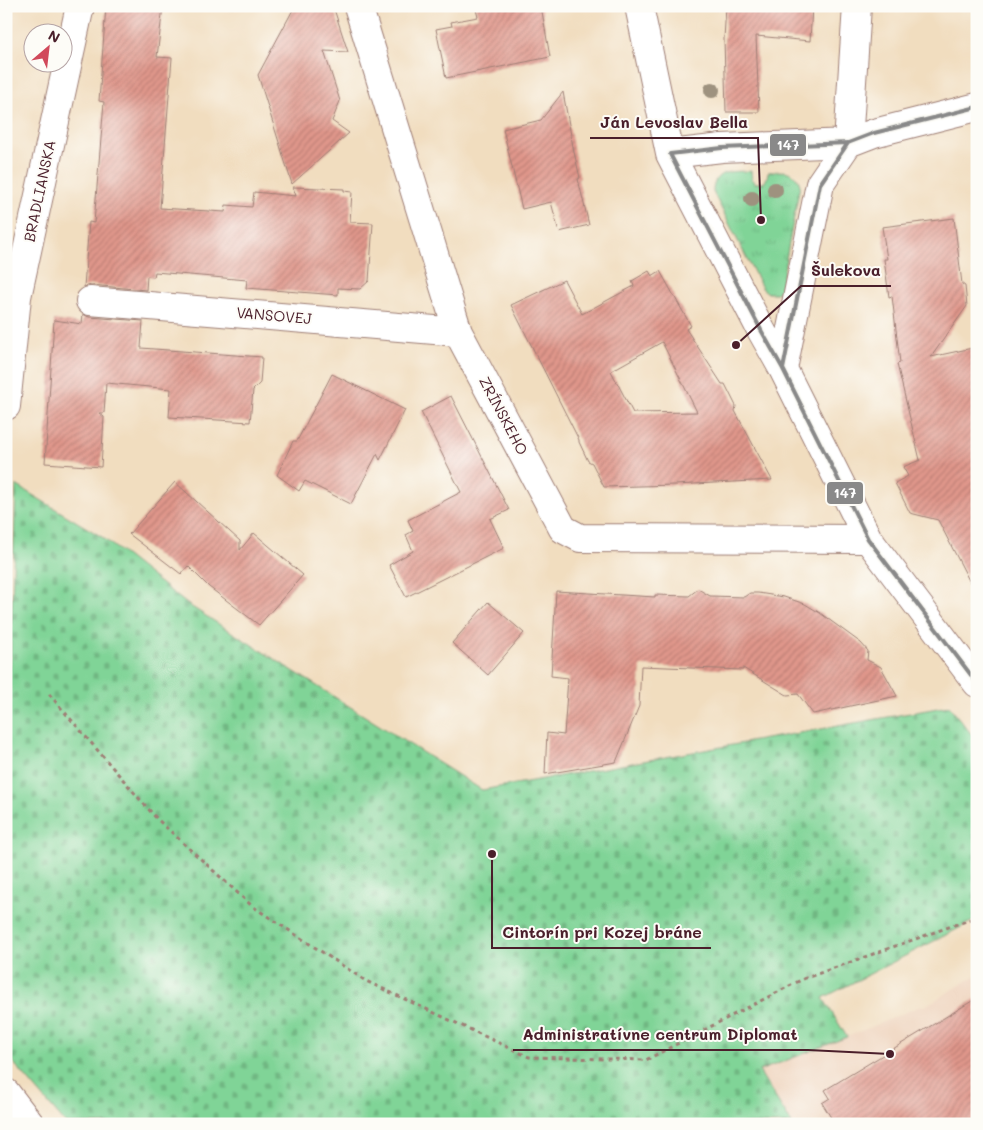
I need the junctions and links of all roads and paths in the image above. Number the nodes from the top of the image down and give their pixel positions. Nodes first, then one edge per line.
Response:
1 (80, 6) edge
2 (358, 6) edge
3 (639, 6) edge
4 (857, 6) edge
5 (977, 107) edge
6 (848, 143) junction
7 (670, 154) junction
8 (90, 301) dead end
9 (458, 332) junction
10 (783, 369) junction
11 (6, 406) edge
12 (868, 539) junction
13 (977, 682) edge
14 (50, 694) dead end
15 (977, 917) edge
16 (6, 1093) edge
17 (30, 1124) edge

1 - 11 street, BRADLIANSKA
2 - 9 street, ZRÍNSKEHO
3 - 7 street
4 - 6 street
5 - 6 street
6 - 7 street
6 - 10 street
7 - 10 street
8 - 9 street, VANSOVEJ
9 - 12 street, ZRÍNSKEHO
10 - 12 street
12 - 13 street
14 - 15 path
16 - 17 street

